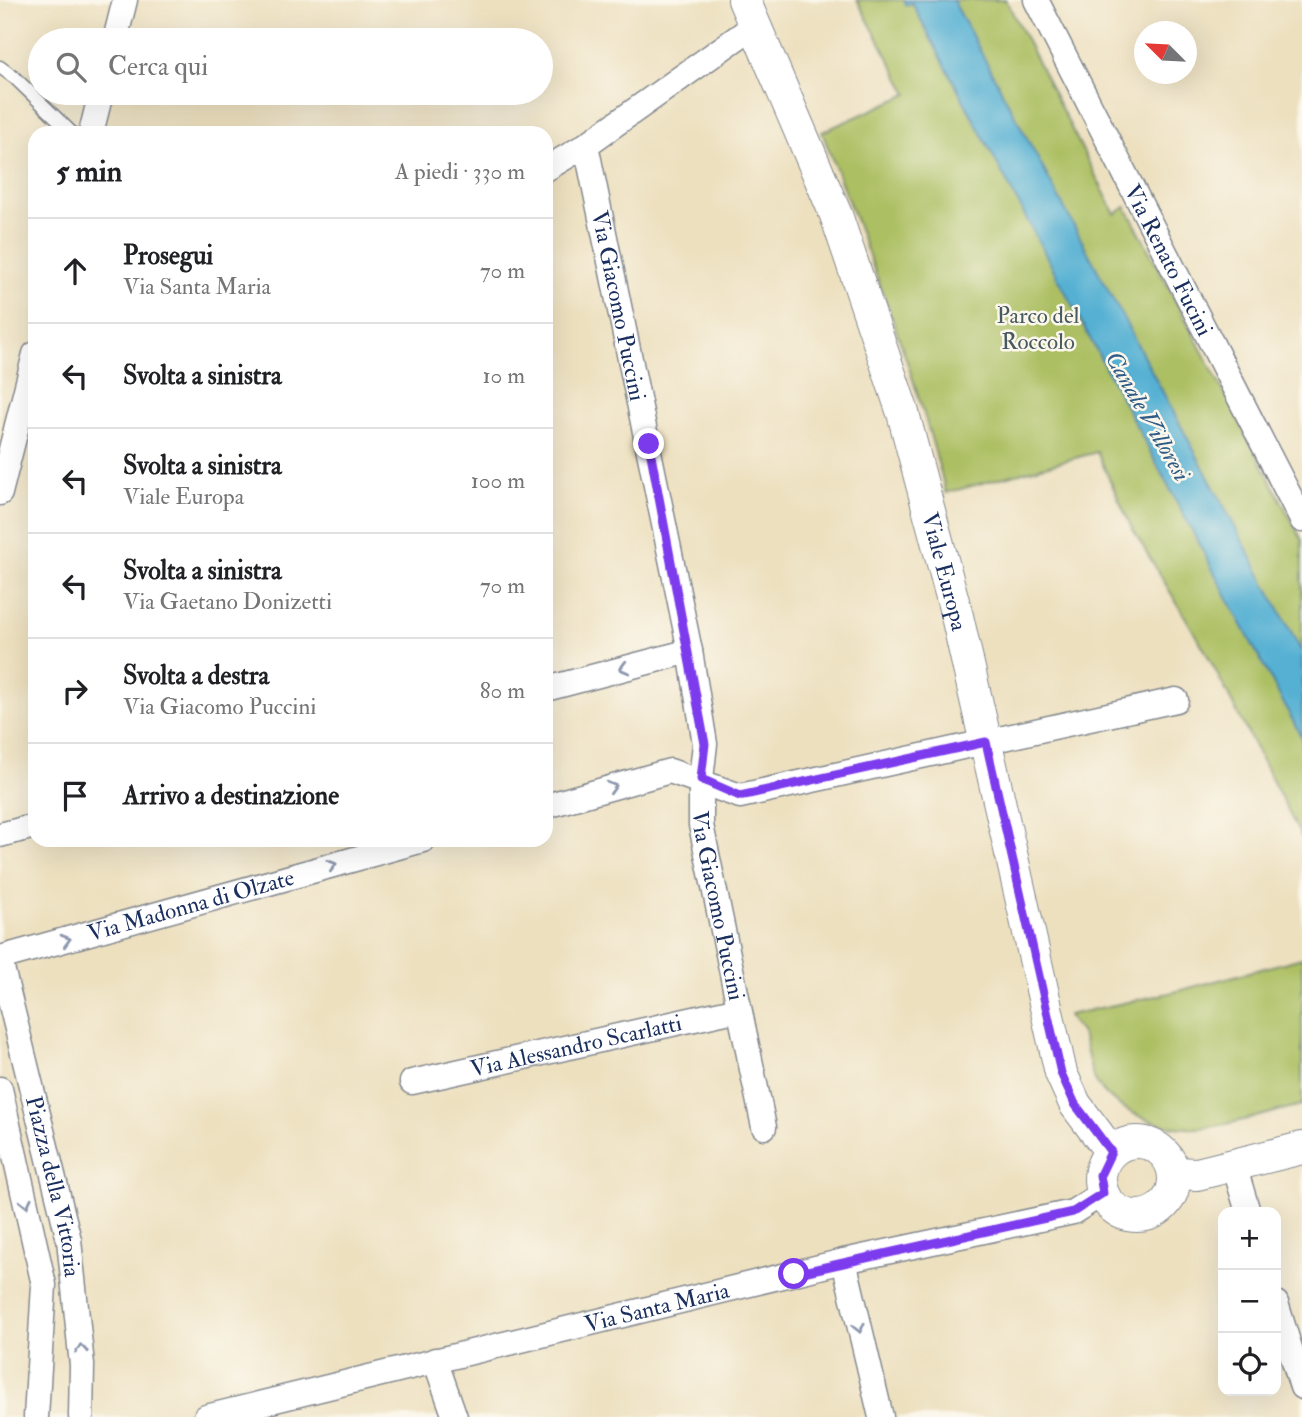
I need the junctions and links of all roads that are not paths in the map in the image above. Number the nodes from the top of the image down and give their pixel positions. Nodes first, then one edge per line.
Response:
1 (125, 0) edge
2 (1036, 0) edge
3 (749, 13) edge
4 (118, 28) edge
5 (0, 67) edge
6 (28, 91) edge
7 (43, 105) edge
8 (98, 105) edge
9 (65, 126) edge
10 (93, 126) edge
11 (586, 145) junction
12 (553, 165) edge
13 (28, 382) edge
14 (0, 493) edge
15 (1302, 520) edge
16 (690, 651) junction
17 (553, 687) edge
18 (1175, 700) dead end
19 (986, 742) junction
20 (701, 779) junction
21 (553, 804) edge
22 (28, 828) edge
23 (0, 835) edge
24 (398, 847) edge
25 (0, 959) edge
26 (739, 1009) junction
27 (412, 1082) dead end
28 (0, 1089) edge
29 (764, 1127) dead end
30 (1302, 1148) edge
31 (1111, 1152) junction
32 (1234, 1165) junction
33 (1174, 1173) junction
34 (1103, 1193) junction
35 (1247, 1207) edge
36 (844, 1261) junction
37 (1281, 1319) edge
38 (435, 1360) junction
39 (1302, 1387) edge
40 (36, 1417) edge
41 (81, 1417) edge
42 (206, 1417) edge
43 (454, 1417) edge
44 (881, 1417) edge

1 - 4 street
2 - 15 street, Via Renato Fucini
3 - 11 street
3 - 19 street, Viale Europa
5 - 6 lane
7 - 9 lane
8 - 10 street
11 - 12 street
11 - 16 street, Via Giacomo Puccini
13 - 14 street
16 -> 17 street
16 - 20 street, Via Giacomo Puccini
18 - 19 street
19 - 20 street
19 - 31 street, Viale Europa
21 -> 20 street
20 - 26 street, Via Giacomo Puccini
22 - 23 street
25 -> 24 street, Via Madonna di Olzate
41 -> 25 street, Piazza della Vittoria
26 - 27 street, Via Alessandro Scarlatti
26 - 29 street, Via Giacomo Puccini
28 -> 40 street, Piazza della Vittoria
30 - 32 street
31 - 33 street
31 - 34 street
32 - 33 street
32 - 35 street
33 - 34 street
34 - 36 street, Via Santa Maria
36 - 38 street, Via Santa Maria
36 -> 44 street
37 - 39 street
38 - 42 street, Via Santa Maria
38 - 43 street

